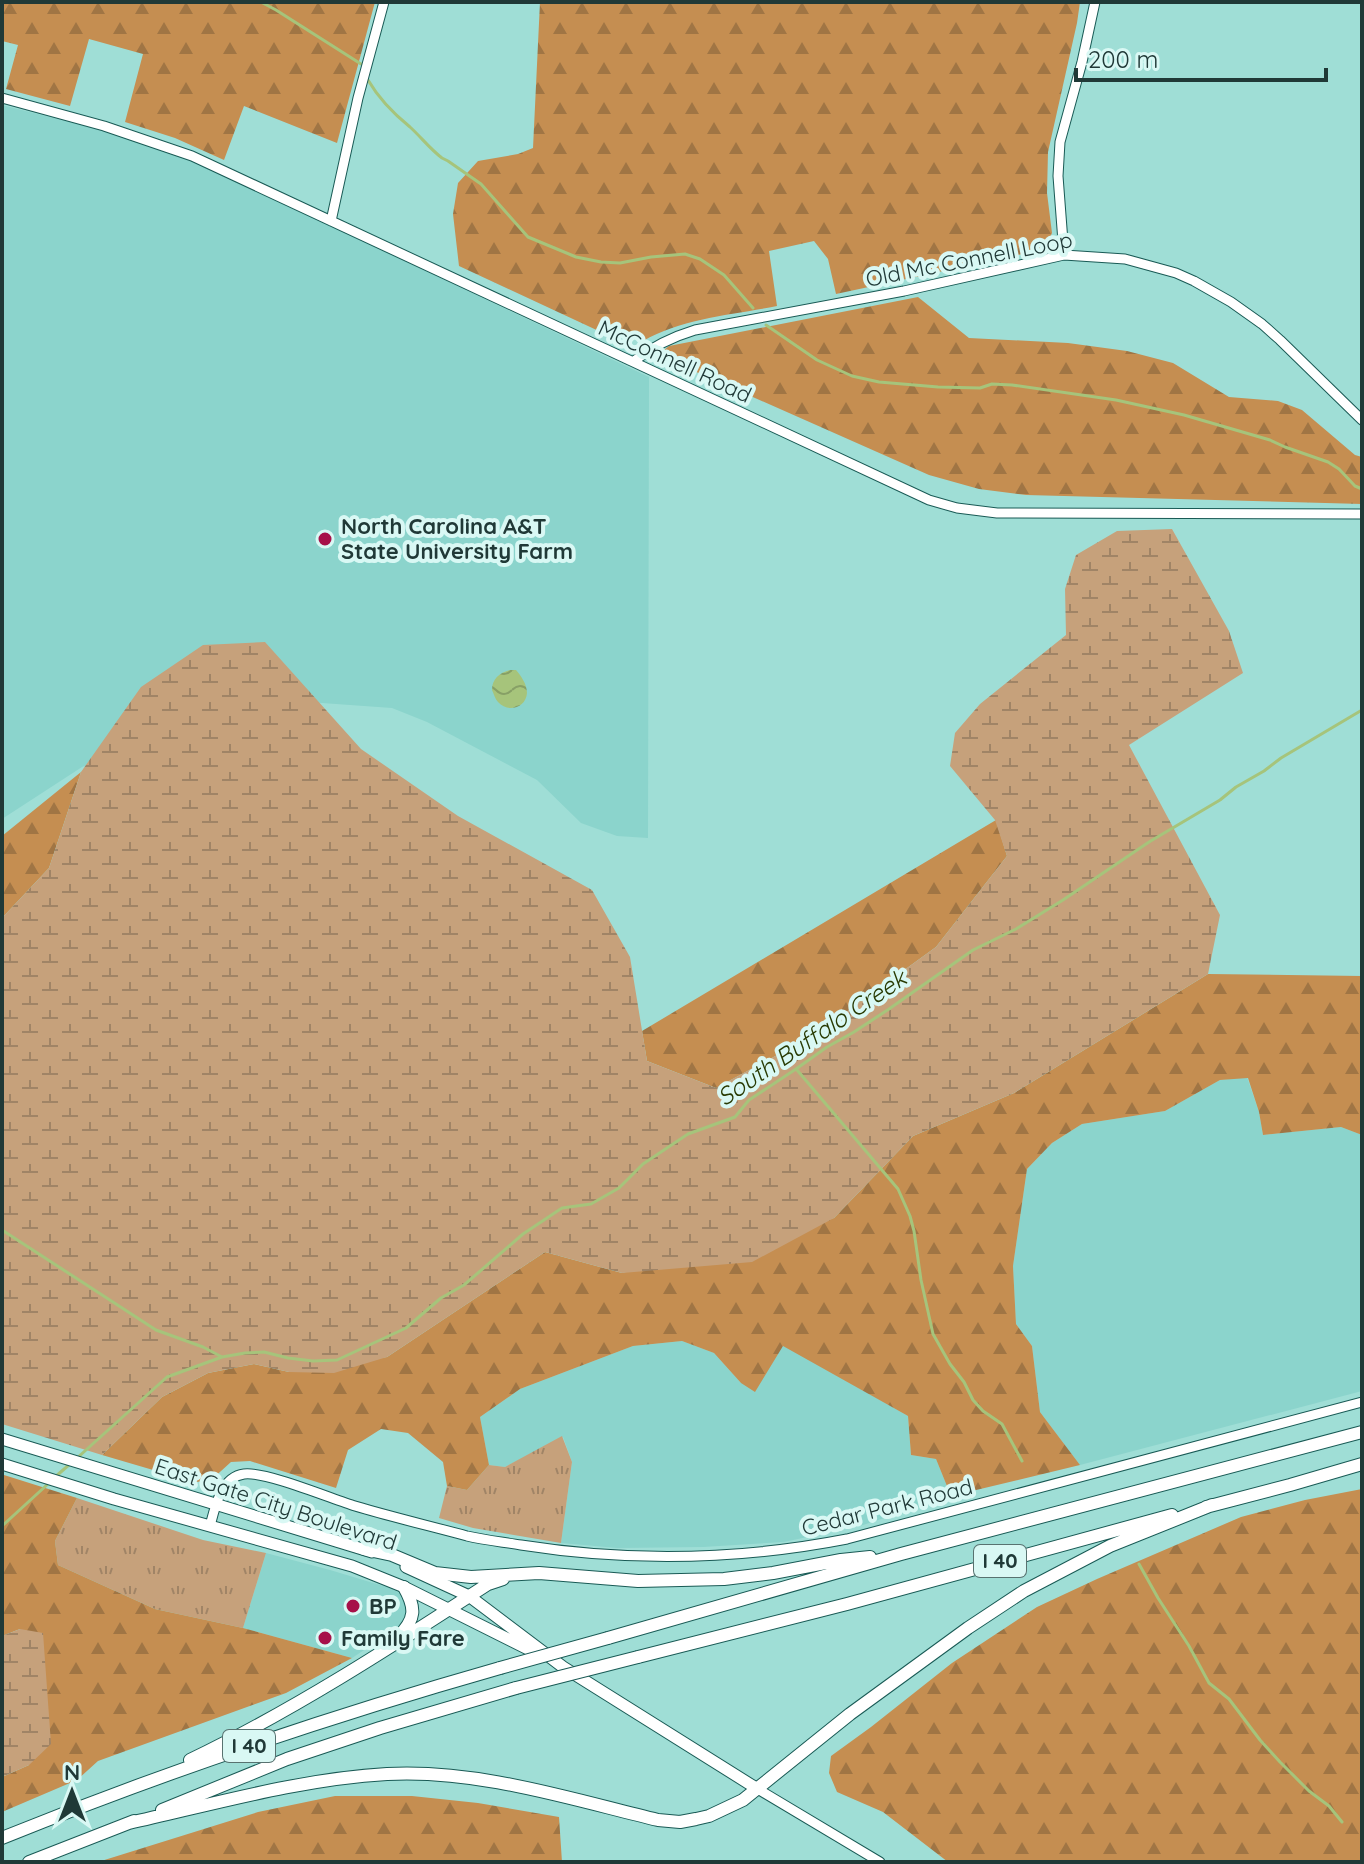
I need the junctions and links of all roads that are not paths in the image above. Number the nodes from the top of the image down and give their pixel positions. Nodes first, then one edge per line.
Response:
1 (384, 2) edge
2 (1095, 2) edge
3 (2, 98) edge
4 (331, 221) junction
5 (1064, 255) junction
6 (634, 361) junction
7 (1362, 420) edge
8 (1362, 514) edge
9 (1362, 1402) edge
10 (1362, 1432) edge
11 (2, 1439) edge
12 (1362, 1464) edge
13 (8, 1466) edge
14 (215, 1504) junction
15 (1212, 1505) junction
16 (210, 1526) junction
17 (364, 1549) junction
18 (901, 1554) junction
19 (513, 1575) junction
20 (404, 1587) junction
21 (469, 1596) junction
22 (450, 1609) junction
23 (385, 1650) junction
24 (563, 1667) junction
25 (135, 1787) junction
26 (756, 1788) junction
27 (129, 1823) junction
28 (2, 1838) edge
29 (29, 1862) edge
30 (880, 1862) edge

1 - 4 street
2 - 5 street
3 - 4 street, McConnell Road
4 - 6 street, McConnell Road
5 - 6 street, Old Mc Connell Loop
5 - 7 street, Old Mc Connell Loop
6 - 8 street, McConnell Road
9 - 14 street, Cedar Park Road
10 - 18 highway, I 40
11 - 14 main road, East Gate City Boulevard
12 - 15 highway, I 40
13 - 16 main road, East Gate City Boulevard
14 - 16 street, Cedar Park Road
14 - 17 main road, East Gate City Boulevard
15 - 26 highway
15 - 27 highway, I 40, bridge
16 - 20 main road, East Gate City Boulevard
17 - 19 highway
17 - 21 main road, East Gate City Boulevard
18 - 19 highway
18 - 25 highway, I 40, bridge
19 - 21 highway
20 - 22 main road, East Gate City Boulevard
20 - 23 highway
21 - 22 highway
21 - 24 main road, East Gate City Boulevard
22 - 23 highway
22 - 24 main road, East Gate City Boulevard
23 - 25 highway
24 - 26 main road, East Gate City Boulevard
25 - 28 highway, I 40
26 - 27 highway
26 - 30 street
27 - 29 highway, I 40

